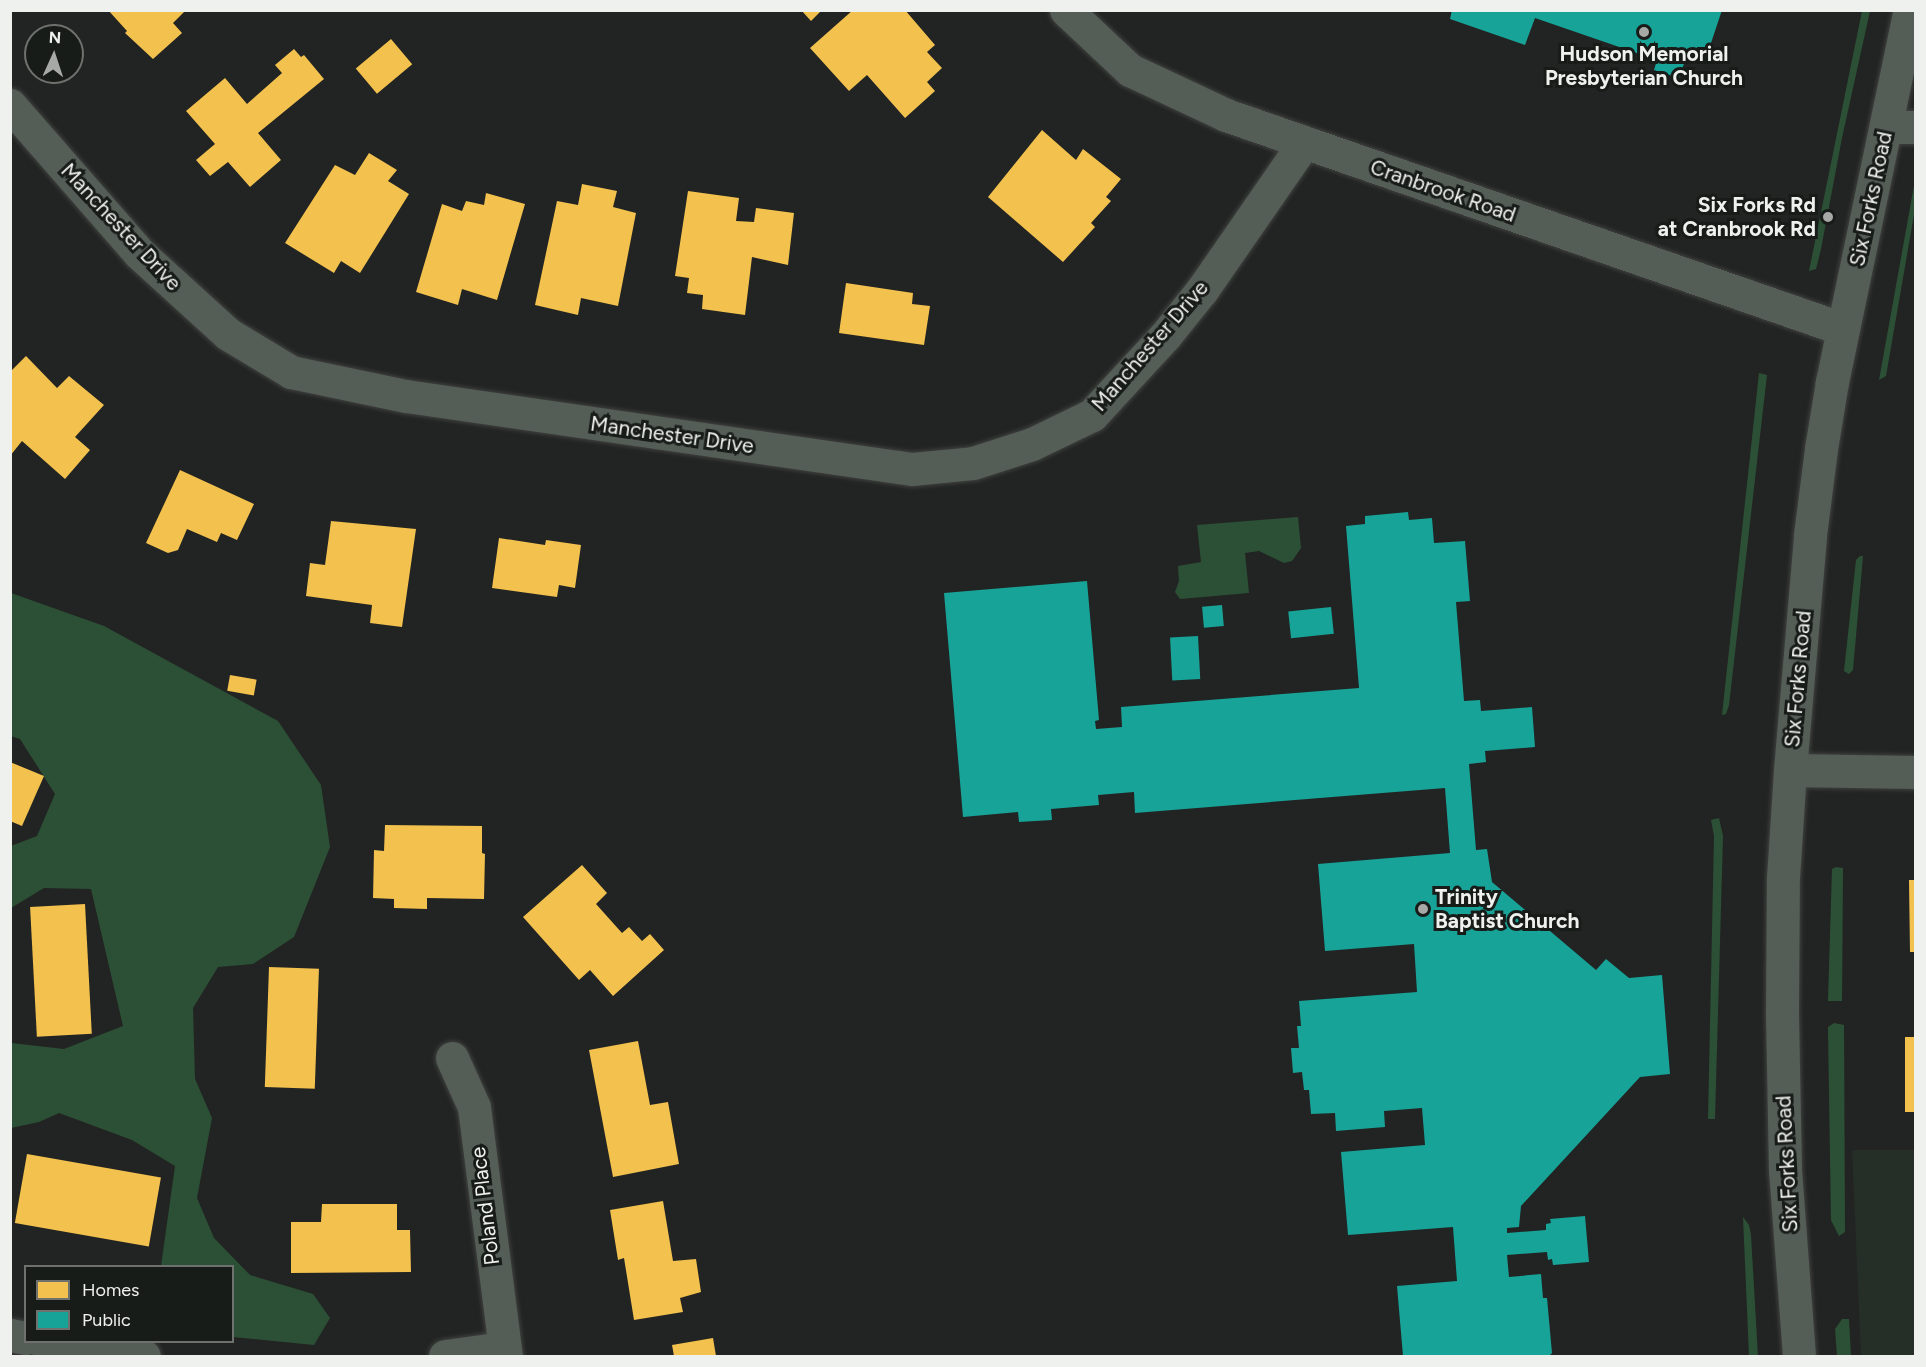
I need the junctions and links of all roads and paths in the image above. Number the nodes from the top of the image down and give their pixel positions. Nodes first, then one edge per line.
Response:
1 (1066, 10) edge
2 (1910, 10) edge
3 (10, 105) edge
4 (1901, 127) edge
5 (1303, 144) junction
6 (1843, 330) junction
7 (1790, 770) junction
8 (1916, 772) edge
9 (452, 1058) dead end
10 (53, 1343) edge
11 (505, 1352) edge
12 (144, 1356) edge
13 (446, 1356) edge
14 (1799, 1356) edge

1 - 5 street, Cranbrook Road
2 - 4 street, Six Forks Road
3 - 5 street, Manchester Drive
4 - 6 street, Six Forks Road
5 - 6 street, Cranbrook Road
6 - 7 street, Six Forks Road
7 - 8 street
7 - 14 street, Six Forks Road
9 - 11 street, Poland Place
10 - 12 street
11 - 13 street

